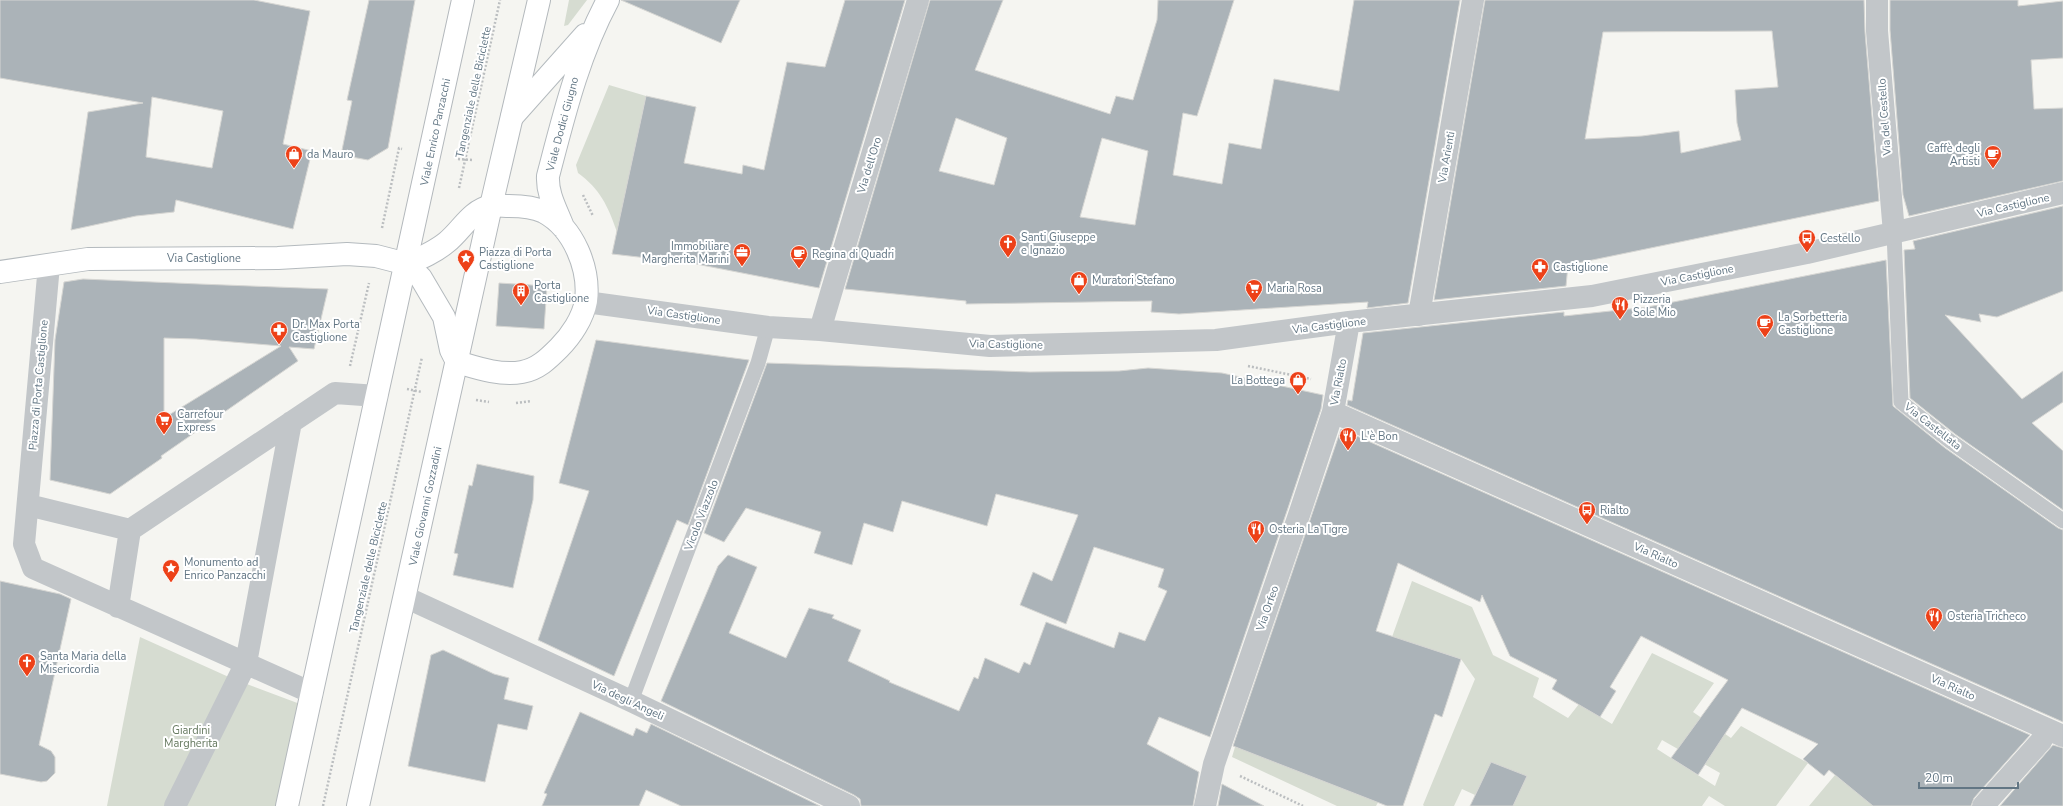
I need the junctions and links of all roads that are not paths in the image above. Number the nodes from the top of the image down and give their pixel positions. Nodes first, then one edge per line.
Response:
1 (463, 0) edge
2 (539, 0) edge
3 (608, 0) edge
4 (918, 0) edge
5 (1473, 0) edge
6 (1877, 0) edge
7 (596, 22) junction
8 (512, 117) junction
9 (2063, 193) edge
10 (491, 206) junction
11 (563, 228) junction
12 (1894, 233) junction
13 (407, 264) junction
14 (49, 265) junction
15 (0, 272) edge
16 (586, 302) junction
17 (1418, 315) junction
18 (1349, 322) junction
19 (768, 327) junction
20 (820, 330) junction
21 (457, 362) junction
22 (379, 390) junction
23 (1333, 412) junction
24 (291, 422) junction
25 (28, 505) junction
26 (2063, 521) edge
27 (130, 530) junction
28 (405, 597) junction
29 (118, 607) junction
30 (246, 663) junction
31 (312, 693) junction
32 (631, 701) junction
33 (2055, 732) edge
34 (175, 806) edge
35 (287, 806) edge
36 (358, 806) edge
37 (849, 806) edge
38 (1205, 806) edge
39 (1983, 806) edge

1 - 13 main road, Viale Enrico Panzacchi
2 - 8 main road
3 - 7 main road, Viale Dodici Giugno
4 - 20 street, Via dell'Oro
5 - 17 street, Via Arienti
6 - 12 street, Via del Cestello
7 - 8 main road, Viale Dodici Giugno
7 - 11 main road, Viale Dodici Giugno
8 - 10 main road
9 - 12 street, Via Castiglione
10 - 11 main road
10 - 13 main road
10 - 21 main road, Viale Giovanni Gozzadini
11 - 16 main road
12 - 17 street, Via Castiglione
12 - 26 lane, Via Castellata
13 - 14 main road, Via Castiglione
13 - 21 main road
13 - 22 main road
14 - 15 main road, Via Castiglione
14 - 25 street, Piazza di Porta Castiglione
16 - 19 street, Via Castiglione
16 - 21 main road
17 - 18 street, Via Castiglione
18 - 20 street, Via Castiglione
18 - 23 street, Via Rialto
19 - 20 street, Via Castiglione
19 - 32 lane, Vicolo Viazzolo
21 - 28 main road, Viale Giovanni Gozzadini
22 - 24 street
22 - 31 main road
23 - 33 street, Via Rialto
23 - 38 street, Via Orfeo
24 - 27 street
24 - 30 street
25 - 27 street
25 - 29 street, Piazza di Porta Castiglione
27 - 29 street
28 - 32 street, Via degli Angeli
28 - 36 main road, Viale Giovanni Gozzadini
29 - 30 street, Piazza di Porta Castiglione
30 - 31 street, Piazza di Porta Castiglione
30 - 34 street
31 - 35 main road
32 - 37 street, Via degli Angeli
33 - 39 street

